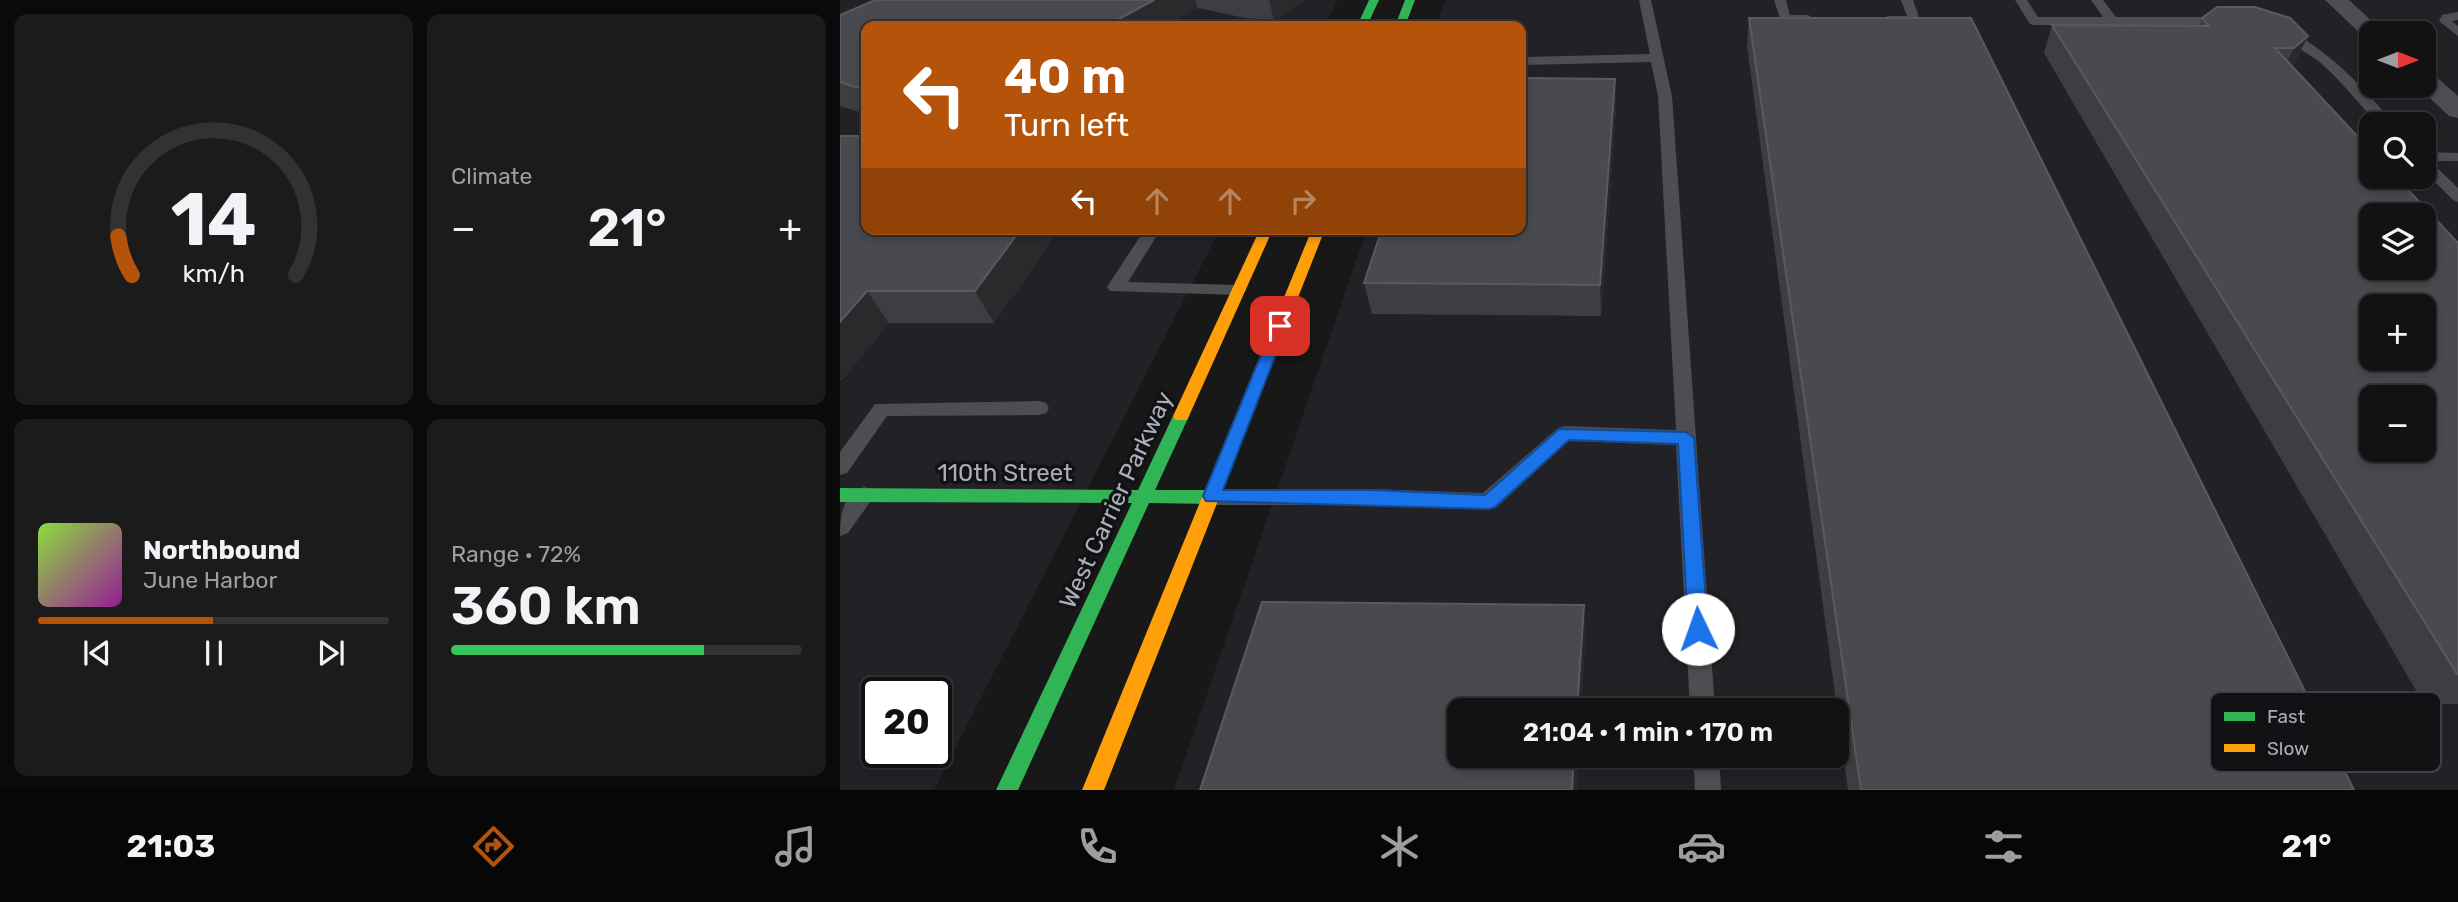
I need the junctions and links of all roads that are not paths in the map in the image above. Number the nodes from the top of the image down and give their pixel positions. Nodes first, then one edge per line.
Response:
1 (1374, 0) edge
2 (1410, 0) edge
3 (1645, 0) edge
4 (1780, 0) edge
5 (1907, 0) edge
6 (2021, 0) edge
7 (2097, 0) edge
8 (2336, 0) edge
9 (2458, 16) edge
10 (1824, 19) edge
11 (1875, 19) edge
12 (1364, 21) edge
13 (1402, 21) edge
14 (2112, 21) junction
15 (2360, 21) edge
16 (2240, 22) edge
17 (2274, 30) edge
18 (2458, 32) edge
19 (1657, 58) junction
20 (1526, 61) edge
21 (2436, 90) edge
22 (2458, 110) edge
23 (2374, 112) edge
24 (2436, 156) edge
25 (2458, 157) edge
26 (2436, 175) edge
27 (2458, 197) edge
28 (1149, 235) edge
29 (1264, 235) edge
30 (1317, 235) edge
31 (1238, 290) junction
32 (1039, 408) dead end
33 (1686, 438) junction
34 (840, 467) edge
35 (840, 495) edge
36 (864, 495) junction
37 (1212, 496) junction
38 (1141, 497) junction
39 (840, 527) edge
40 (1702, 698) edge
41 (1707, 768) edge
42 (1007, 790) edge
43 (1093, 790) edge
44 (1708, 790) edge

1 - 12 main road
2 - 13 main road
3 - 19 lane
4 - 10 lane
5 - 11 lane
6 - 14 lane
7 - 14 lane
8 - 15 street
9 - 18 lane
14 - 16 lane
17 - 23 lane
19 - 20 lane
19 - 33 lane
21 - 22 street
24 - 25 lane
26 - 27 lane
28 - 31 lane
29 - 31 main road, West Carrier Parkway
30 - 37 main road
31 - 38 main road, West Carrier Parkway
32 - 34 lane
33 - 37 lane
33 - 40 lane
35 - 36 main road, 110th Street
36 - 38 main road, 110th Street
36 - 39 lane
37 - 38 main road, 110th Street
37 - 43 main road
38 - 42 main road, West Carrier Parkway
41 - 44 lane

